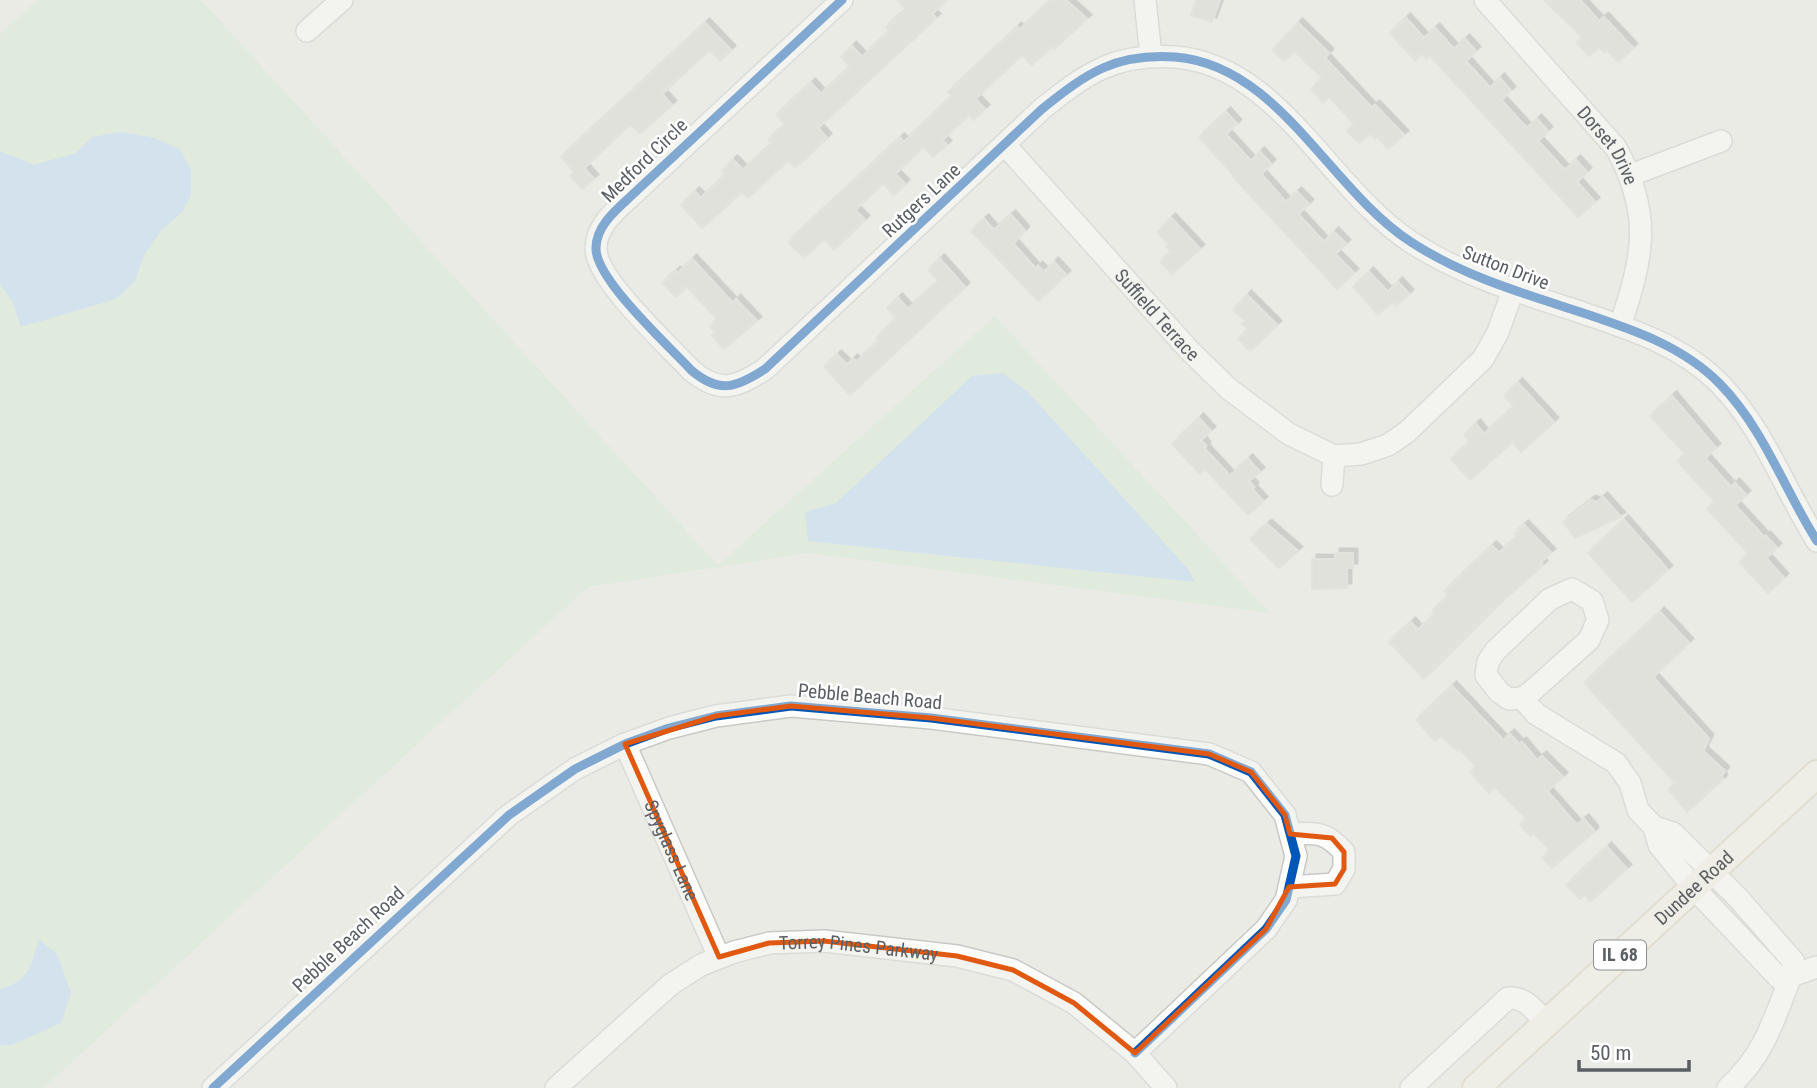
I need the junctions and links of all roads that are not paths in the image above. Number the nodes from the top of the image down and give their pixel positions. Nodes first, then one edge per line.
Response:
1 (341, 0) edge
2 (842, 0) edge
3 (1145, 0) edge
4 (1485, 0) edge
5 (307, 31) dead end
6 (1151, 56) junction
7 (1721, 141) dead end
8 (1004, 145) junction
9 (1631, 174) junction
10 (1513, 290) junction
11 (1620, 326) junction
12 (725, 387) joint
13 (1334, 456) junction
14 (1332, 485) dead end
15 (1817, 541) edge
16 (1522, 698) junction
17 (625, 744) junction
18 (1817, 774) edge
19 (1290, 834) junction
20 (1702, 879) junction
21 (1289, 887) junction
22 (1765, 929) junction
23 (1748, 945) junction
24 (719, 957) junction
25 (1817, 967) edge
26 (1791, 976) junction
27 (1546, 1023) junction
28 (1135, 1053) junction
29 (213, 1088) edge
30 (556, 1088) edge
31 (1166, 1088) edge
32 (1411, 1088) edge
33 (1476, 1088) edge
34 (1728, 1088) edge

1 - 5 street
2 - 12 street, Medford Circle
3 - 6 street
4 - 9 street, Dorset Drive
6 - 8 street, Rutgers Lane
6 - 10 street, Sutton Drive
7 - 9 street
8 - 12 street, Rutgers Lane
8 - 13 street, Suffield Terrace
9 - 11 street, Dorset Drive
10 - 11 street, Sutton Drive
10 - 13 street
11 - 15 street, Sutton Drive
13 - 14 street
16 - 16 street
16 - 20 street
17 - 19 street, Pebble Beach Road
17 - 24 street, Spyglass Lane
17 - 29 street, Pebble Beach Road
18 - 20 main road, Dundee Road / IL 68
19 - 21 street, Pebble Beach Road
19 - 21 street
20 - 22 street
20 - 23 street
20 - 27 main road, Dundee Road / IL 68
21 - 28 street, Pebble Beach Road
22 - 23 street
22 - 26 street
23 - 26 street
24 - 28 street, Torrey Pines Parkway
24 - 30 street, Torrey Pines Parkway
25 - 26 street
26 - 34 street
27 - 32 street
27 - 33 main road, Dundee Road / IL 68
28 - 31 street, Torrey Pines Parkway

